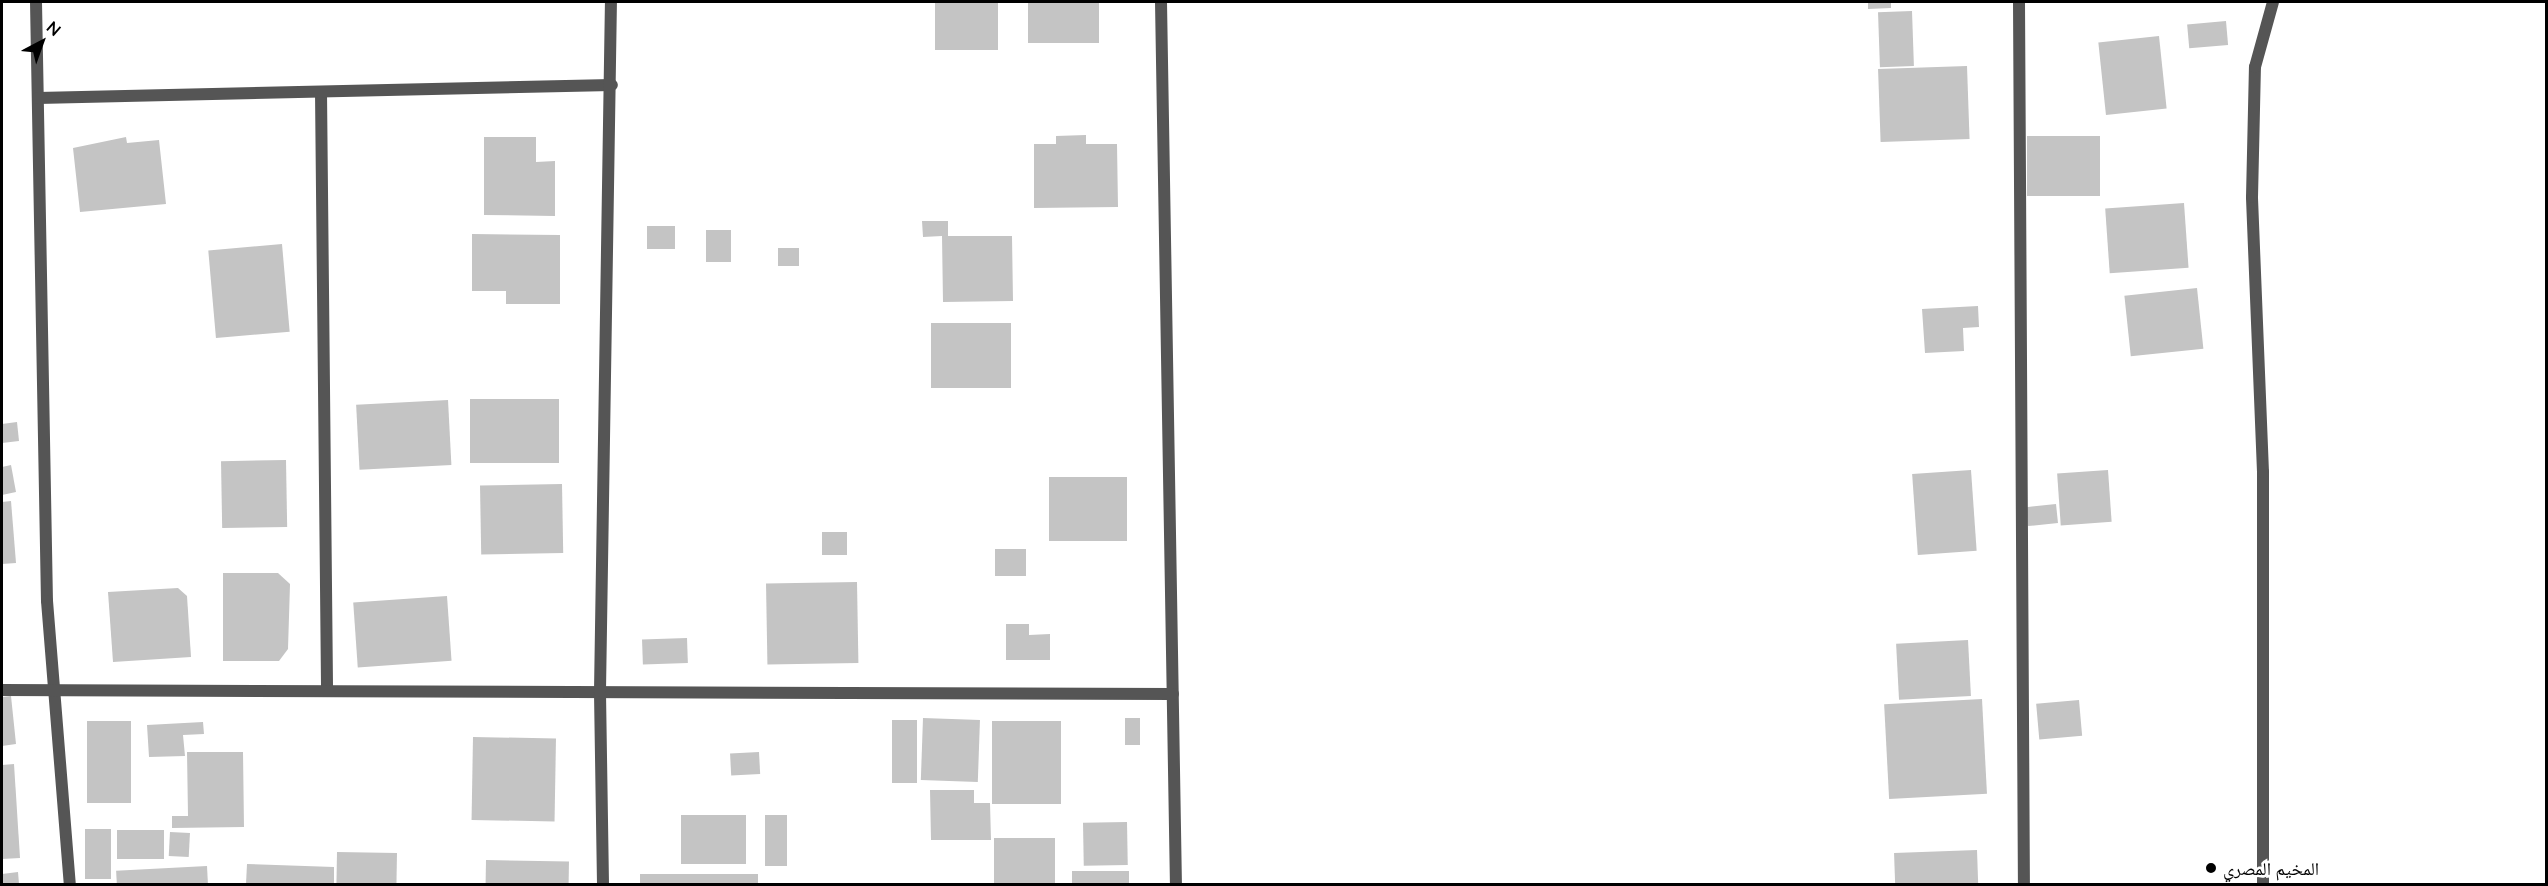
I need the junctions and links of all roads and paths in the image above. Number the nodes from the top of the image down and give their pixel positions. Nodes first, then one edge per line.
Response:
1 (36, 2) edge
2 (611, 2) edge
3 (1161, 2) edge
4 (2019, 2) edge
5 (2273, 2) edge
6 (612, 85) junction
7 (321, 92) junction
8 (38, 98) junction
9 (54, 686) junction
10 (327, 688) junction
11 (2, 690) edge
12 (600, 691) junction
13 (1173, 694) junction
14 (70, 885) edge
15 (603, 885) edge
16 (1176, 885) edge
17 (2024, 885) edge
18 (2263, 885) edge

1 - 8 street
2 - 6 street
3 - 13 street
4 - 17 street
5 - 18 street
6 - 7 street
6 - 12 street
7 - 8 street
7 - 10 street
8 - 9 street
9 - 10 street
9 - 11 street
9 - 14 street
10 - 12 street
12 - 13 street
12 - 15 street
13 - 16 street

